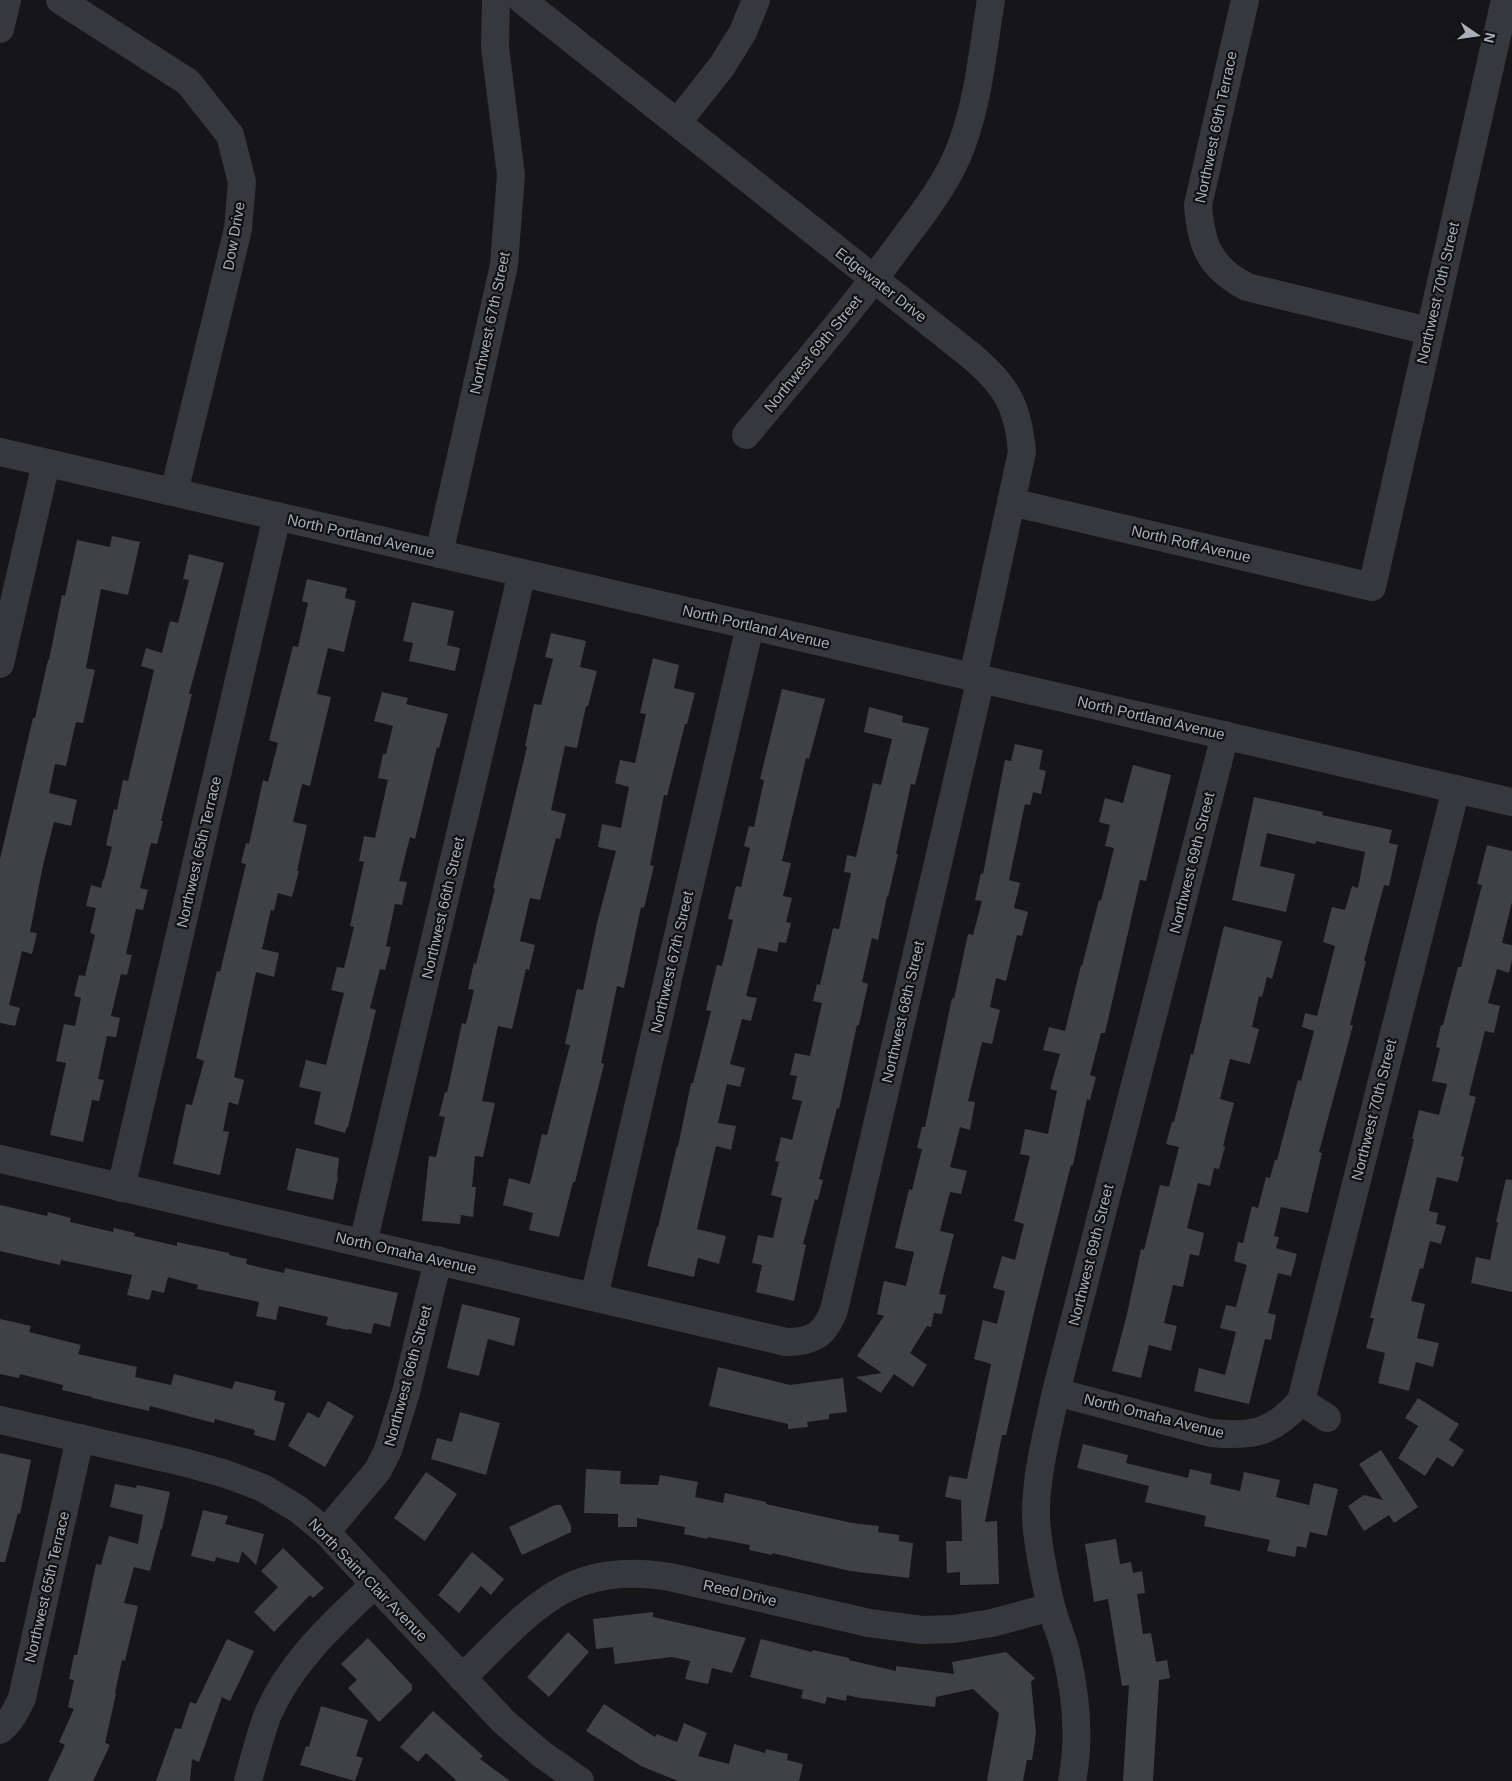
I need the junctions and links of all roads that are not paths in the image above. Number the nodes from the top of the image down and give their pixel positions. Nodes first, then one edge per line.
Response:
1 (7, 0) edge
2 (60, 0) edge
3 (496, 0) edge
4 (522, 0) edge
5 (756, 0) edge
6 (990, 0) edge
7 (1245, 0) edge
8 (1505, 0) edge
9 (0, 29) edge
10 (677, 123) junction
11 (874, 280) junction
12 (1429, 331) junction
13 (746, 435) dead end
14 (0, 452) edge
15 (46, 463) junction
16 (174, 492) junction
17 (1011, 502) junction
18 (277, 516) junction
19 (440, 554) junction
20 (522, 573) junction
21 (1372, 586) joint
22 (750, 626) junction
23 (0, 664) edge
24 (977, 678) junction
25 (1225, 735) junction
26 (1456, 789) junction
27 (1512, 802) edge
28 (0, 1159) edge
29 (121, 1188) junction
30 (363, 1243) junction
31 (438, 1260) junction
32 (594, 1297) junction
33 (813, 1339) joint
34 (1056, 1392) junction
35 (1301, 1401) junction
36 (1327, 1418) dead end
37 (0, 1420) edge
38 (80, 1438) junction
39 (326, 1532) junction
40 (376, 1584) junction
41 (1051, 1607) junction
42 (462, 1678) junction
43 (0, 1730) edge
44 (248, 1781) edge
45 (580, 1781) edge
46 (1072, 1781) edge

1 - 9 street
2 - 16 street, Dow Drive
3 - 19 street, Northwest 67th Street
4 - 10 street, Edgewater Drive
5 - 10 street
6 - 11 street, Northwest 69th Street
7 - 12 street, Northwest 69th Terrace
8 - 12 street, Northwest 70th Street
10 - 11 street, Edgewater Drive
11 - 13 street, Northwest 69th Street
11 - 17 street, Edgewater Drive
12 - 21 street, Northwest 70th Street
14 - 15 street, North Portland Avenue
15 - 16 street, North Portland Avenue
15 - 23 street
16 - 18 street, North Portland Avenue
17 - 21 street, North Roff Avenue
17 - 24 street, Edgewater Drive
18 - 19 street, North Portland Avenue
18 - 29 street, Northwest 65th Terrace
19 - 20 street, North Portland Avenue
20 - 22 street, North Portland Avenue
20 - 30 street, Northwest 66th Street
22 - 24 street, North Portland Avenue
22 - 32 street, Northwest 67th Street
24 - 25 street, North Portland Avenue
24 - 33 street, Northwest 68th Street
25 - 26 street, North Portland Avenue
25 - 34 street, Northwest 69th Street
26 - 27 street, North Portland Avenue
26 - 35 street, Northwest 70th Street
28 - 29 street, North Omaha Avenue
29 - 30 street, North Omaha Avenue
30 - 31 street, North Omaha Avenue
31 - 32 street, North Omaha Avenue
31 - 39 street, Northwest 66th Street
32 - 33 street, North Omaha Avenue
34 - 35 street, North Omaha Avenue
34 - 41 street, Northwest 69th Street
35 - 36 street
37 - 38 street, North Saint Clair Avenue
38 - 39 street, North Saint Clair Avenue
38 - 43 street, Northwest 65th Terrace
39 - 40 street, North Saint Clair Avenue
40 - 42 street, North Saint Clair Avenue
40 - 44 street
41 - 42 street, Reed Drive
41 - 46 street, Northwest 69th Street
42 - 45 street, North Saint Clair Avenue

